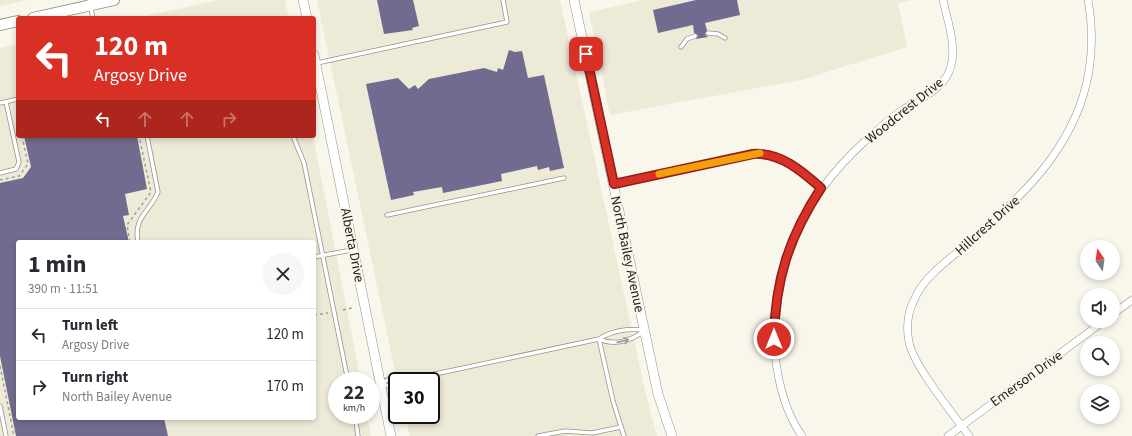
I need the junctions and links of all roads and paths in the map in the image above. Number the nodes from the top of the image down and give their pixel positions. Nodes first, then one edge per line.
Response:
1 (114, 0) edge
2 (303, 0) edge
3 (503, 0) edge
4 (574, 0) edge
5 (943, 0) edge
6 (1088, 0) edge
7 (90, 3) edge
8 (41, 16) edge
9 (93, 16) edge
10 (307, 16) edge
11 (16, 22) edge
12 (0, 26) edge
13 (708, 33) dead end
14 (695, 36) dead end
15 (725, 38) dead end
16 (681, 47) dead end
17 (316, 60) edge
18 (316, 75) edge
19 (16, 100) edge
20 (6, 102) junction
21 (0, 103) edge
22 (139, 138) edge
23 (147, 138) edge
24 (294, 138) edge
25 (22, 171) dead end
26 (0, 173) edge
27 (26, 174) dead end
28 (564, 178) dead end
29 (614, 184) junction
30 (821, 188) junction
31 (387, 215) dead end
32 (130, 240) edge
33 (138, 240) edge
34 (354, 250) junction
35 (323, 256) junction
36 (316, 257) edge
37 (1132, 300) edge
38 (352, 308) dead end
39 (1120, 309) edge
40 (343, 310) dead end
41 (328, 313) dead end
42 (316, 315) edge
43 (1094, 328) edge
44 (644, 331) junction
45 (599, 339) junction
46 (0, 366) edge
47 (346, 372) edge
48 (440, 373) edge
49 (2, 375) edge
50 (388, 379) edge
51 (381, 384) junction
52 (388, 386) edge
53 (0, 406) edge
54 (356, 424) edge
55 (962, 425) junction
56 (621, 427) junction
57 (6, 436) edge
58 (14, 436) edge
59 (358, 436) edge
60 (391, 436) edge
61 (538, 436) edge
62 (624, 436) edge
63 (672, 436) edge
64 (802, 436) edge
65 (948, 436) edge
66 (969, 436) edge

1 - 7 main road
2 - 10 street
3 - 17 lane
4 - 29 street, North Bailey Avenue
5 - 30 street, Woodcrest Drive
6 - 55 street, Hillcrest Drive
7 - 8 main road
7 - 9 lane
11 - 12 main road
13 - 15 lane
14 - 16 lane
18 - 34 street, Alberta Drive
19 - 20 lane
20 - 21 lane
20 - 26 lane
22 - 32 path
23 - 33 lane
24 - 35 lane
25 - 27 path
28 - 31 lane
29 - 30 street
29 - 44 street, North Bailey Avenue
30 - 64 street, Woodcrest Drive
34 - 35 lane
34 - 51 street, Alberta Drive
35 - 36 lane
35 - 47 lane
37 - 39 street
38 - 40 path
41 - 42 path
43 - 55 street, Emerson Drive
44 - 45 lane
45 -> 44 lane
44 - 63 street, North Bailey Avenue
45 - 48 lane
45 - 56 lane
46 - 49 path
49 - 58 path
50 - 51 lane
51 - 52 lane
51 - 60 street, Alberta Drive
53 - 57 lane
54 - 59 lane
55 - 65 street, Emerson Drive
55 - 66 street, Hillcrest Drive
56 - 61 lane
56 - 62 lane

